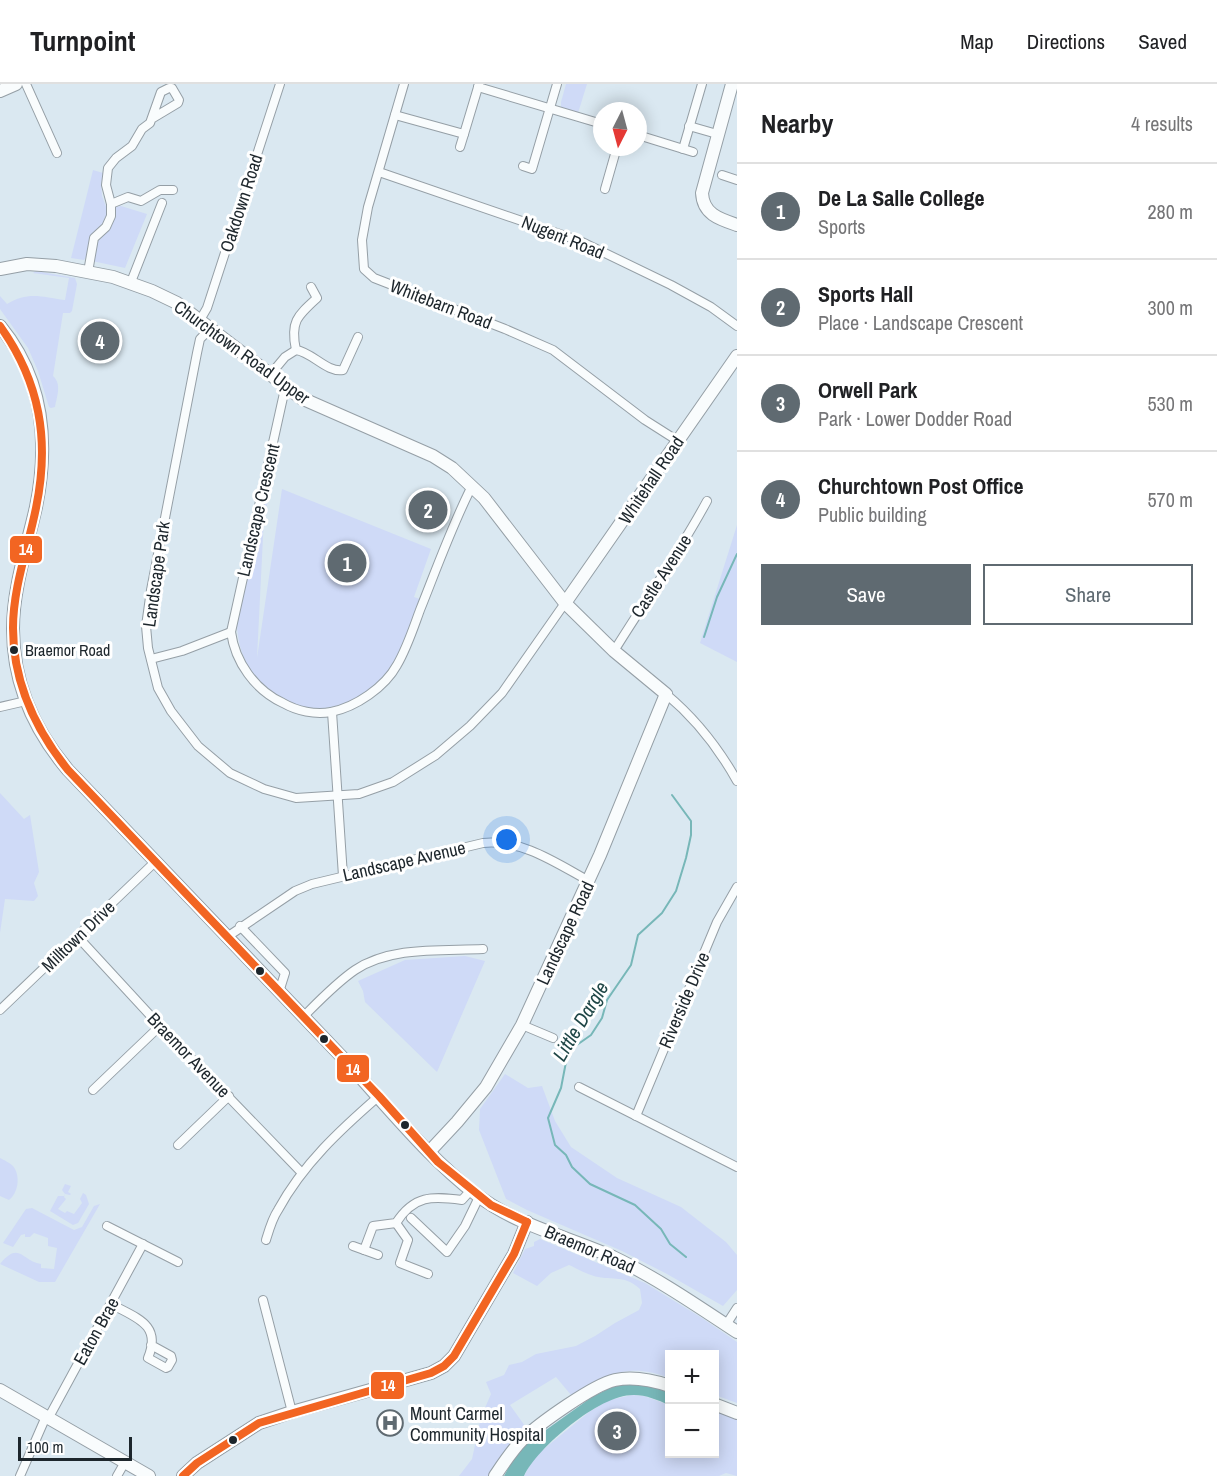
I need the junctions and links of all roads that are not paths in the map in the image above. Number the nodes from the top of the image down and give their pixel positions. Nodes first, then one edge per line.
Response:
1 (16, 84) edge
2 (26, 84) edge
3 (280, 84) edge
4 (404, 84) edge
5 (557, 84) edge
6 (702, 84) edge
7 (732, 84) edge
8 (479, 86) edge
9 (0, 91) edge
10 (550, 109) junction
11 (395, 115) junction
12 (153, 118) dead end
13 (593, 121) edge
14 (689, 126) junction
15 (464, 134) junction
16 (717, 134) junction
17 (647, 138) edge
18 (460, 147) dead end
19 (683, 148) junction
20 (693, 152) dead end
21 (57, 153) dead end
22 (614, 156) edge
23 (523, 166) dead end
24 (379, 172) junction
25 (722, 175) dead end
26 (737, 180) edge
27 (605, 189) dead end
28 (173, 190) dead end
29 (162, 203) dead end
30 (111, 204) junction
31 (737, 225) edge
32 (0, 269) edge
33 (88, 272) junction
34 (131, 282) junction
35 (311, 287) dead end
36 (200, 320) junction
37 (0, 326) edge
38 (737, 326) edge
39 (211, 328) junction
40 (358, 338) dead end
41 (344, 344) dead end
42 (354, 348) junction
43 (296, 350) junction
44 (737, 356) edge
45 (270, 375) junction
46 (287, 387) junction
47 (678, 441) junction
48 (474, 488) junction
49 (707, 501) dead end
50 (566, 603) junction
51 (231, 632) junction
52 (614, 651) junction
53 (151, 659) junction
54 (666, 694) junction
55 (26, 701) junction
56 (0, 708) edge
57 (332, 712) junction
58 (737, 781) edge
59 (337, 796) junction
60 (155, 862) junction
61 (343, 876) junction
62 (589, 881) junction
63 (737, 887) edge
64 (240, 926) junction
65 (77, 936) junction
66 (227, 937) junction
67 (483, 949) dead end
68 (279, 992) junction
69 (0, 1010) edge
70 (303, 1017) junction
71 (522, 1025) junction
72 (160, 1026) junction
73 (553, 1038) dead end
74 (579, 1088) dead end
75 (93, 1090) dead end
76 (228, 1096) junction
77 (379, 1096) junction
78 (636, 1116) junction
79 (178, 1145) dead end
80 (429, 1152) junction
81 (737, 1167) edge
82 (301, 1172) junction
83 (475, 1194) junction
84 (411, 1218) dead end
85 (527, 1222) junction
86 (396, 1223) junction
87 (107, 1226) dead end
88 (266, 1240) dead end
89 (143, 1244) junction
90 (353, 1246) dead end
91 (364, 1250) junction
92 (378, 1255) dead end
93 (178, 1262) dead end
94 (428, 1274) dead end
95 (263, 1300) dead end
96 (111, 1304) junction
97 (737, 1308) edge
98 (732, 1328) edge
99 (152, 1345) dead end
100 (665, 1385) edge
101 (0, 1390) edge
102 (719, 1406) edge
103 (291, 1412) junction
104 (737, 1413) edge
105 (49, 1417) junction
106 (125, 1462) junction
107 (20, 1476) edge
108 (117, 1476) edge
109 (148, 1476) edge
110 (183, 1476) edge
111 (495, 1476) edge

1 - 9 street
2 - 21 street
3 - 36 street, Oakdown Road
4 - 11 street, Whitebarn Road
5 - 10 street
6 - 14 street
7 - 16 street
8 - 10 street
8 - 15 street
10 - 13 street
10 - 23 street
11 - 15 street
11 - 24 street, Whitebarn Road
12 - 30 street
14 - 16 street
14 - 19 street
15 - 18 street
16 - 31 street
17 - 19 street
19 - 20 street
22 - 27 street
24 - 38 street, Nugent Road
24 - 47 street, Whitebarn Road
25 - 26 street
28 - 30 street
29 - 34 street
30 - 33 street
32 - 33 street, Churchtown Road Upper
33 - 34 street, Churchtown Road Upper
34 - 36 street, Churchtown Road Upper
35 - 43 street
36 - 39 street, Churchtown Road Upper
37 - 55 street, Braemor Road
39 - 45 street, Churchtown Road Upper
39 - 53 street, Landscape Park
40 - 42 street
41 - 42 street
42 - 43 street
43 - 45 street
44 - 47 street, Whitehall Road
45 - 46 street, Churchtown Road Upper
46 - 48 street, Churchtown Road Upper
46 - 51 street, Landscape Crescent
47 - 50 street, Whitehall Road
48 - 50 street, Churchtown Road Upper
48 - 57 street, Landscape Crescent
49 - 52 street, Castle Avenue
50 - 52 street, Churchtown Road Upper
50 - 59 street, Landscape Park
51 - 53 street
51 - 57 street, Landscape Crescent
52 - 54 street, Churchtown Road Upper
53 - 59 street, Landscape Park
54 - 58 street
54 - 62 street, Landscape Road
55 - 56 street
55 - 60 street, Braemor Road
57 - 59 street
59 - 61 street
60 - 65 street, Milltown Drive
60 - 66 street, Braemor Road
61 - 62 street, Landscape Avenue
61 - 64 street, Landscape Avenue
62 - 71 street, Landscape Road
63 - 78 street, Riverside Drive
64 - 66 street, Landscape Avenue
64 - 68 street
65 - 69 street, Milltown Drive
65 - 72 street, Braemor Avenue
66 - 68 street, Braemor Road
67 - 70 street
68 - 70 street, Braemor Road
70 - 77 street, Braemor Road
71 - 73 street
71 - 80 street, Landscape Road
72 - 75 street
72 - 76 street, Braemor Avenue
74 - 78 street
76 - 79 street
76 - 82 street, Braemor Avenue
77 - 80 street, Braemor Road
77 - 82 street
78 - 81 street
80 - 83 street, Braemor Road
82 - 88 street
83 - 84 street
83 - 85 street, Braemor Road
83 - 86 street
85 - 98 street, Braemor Road
85 - 103 street
86 - 91 street
86 - 94 street
87 - 89 street
89 - 93 street
89 - 96 street, Eaton Brae
90 - 91 street
91 - 92 street
95 - 103 street
96 - 99 street
96 - 105 street, Eaton Brae
97 - 98 street
100 - 111 street
101 - 105 street
102 - 104 street
103 - 110 street
105 - 106 street
105 - 107 street, Eaton Brae
106 - 108 street
106 - 109 street

